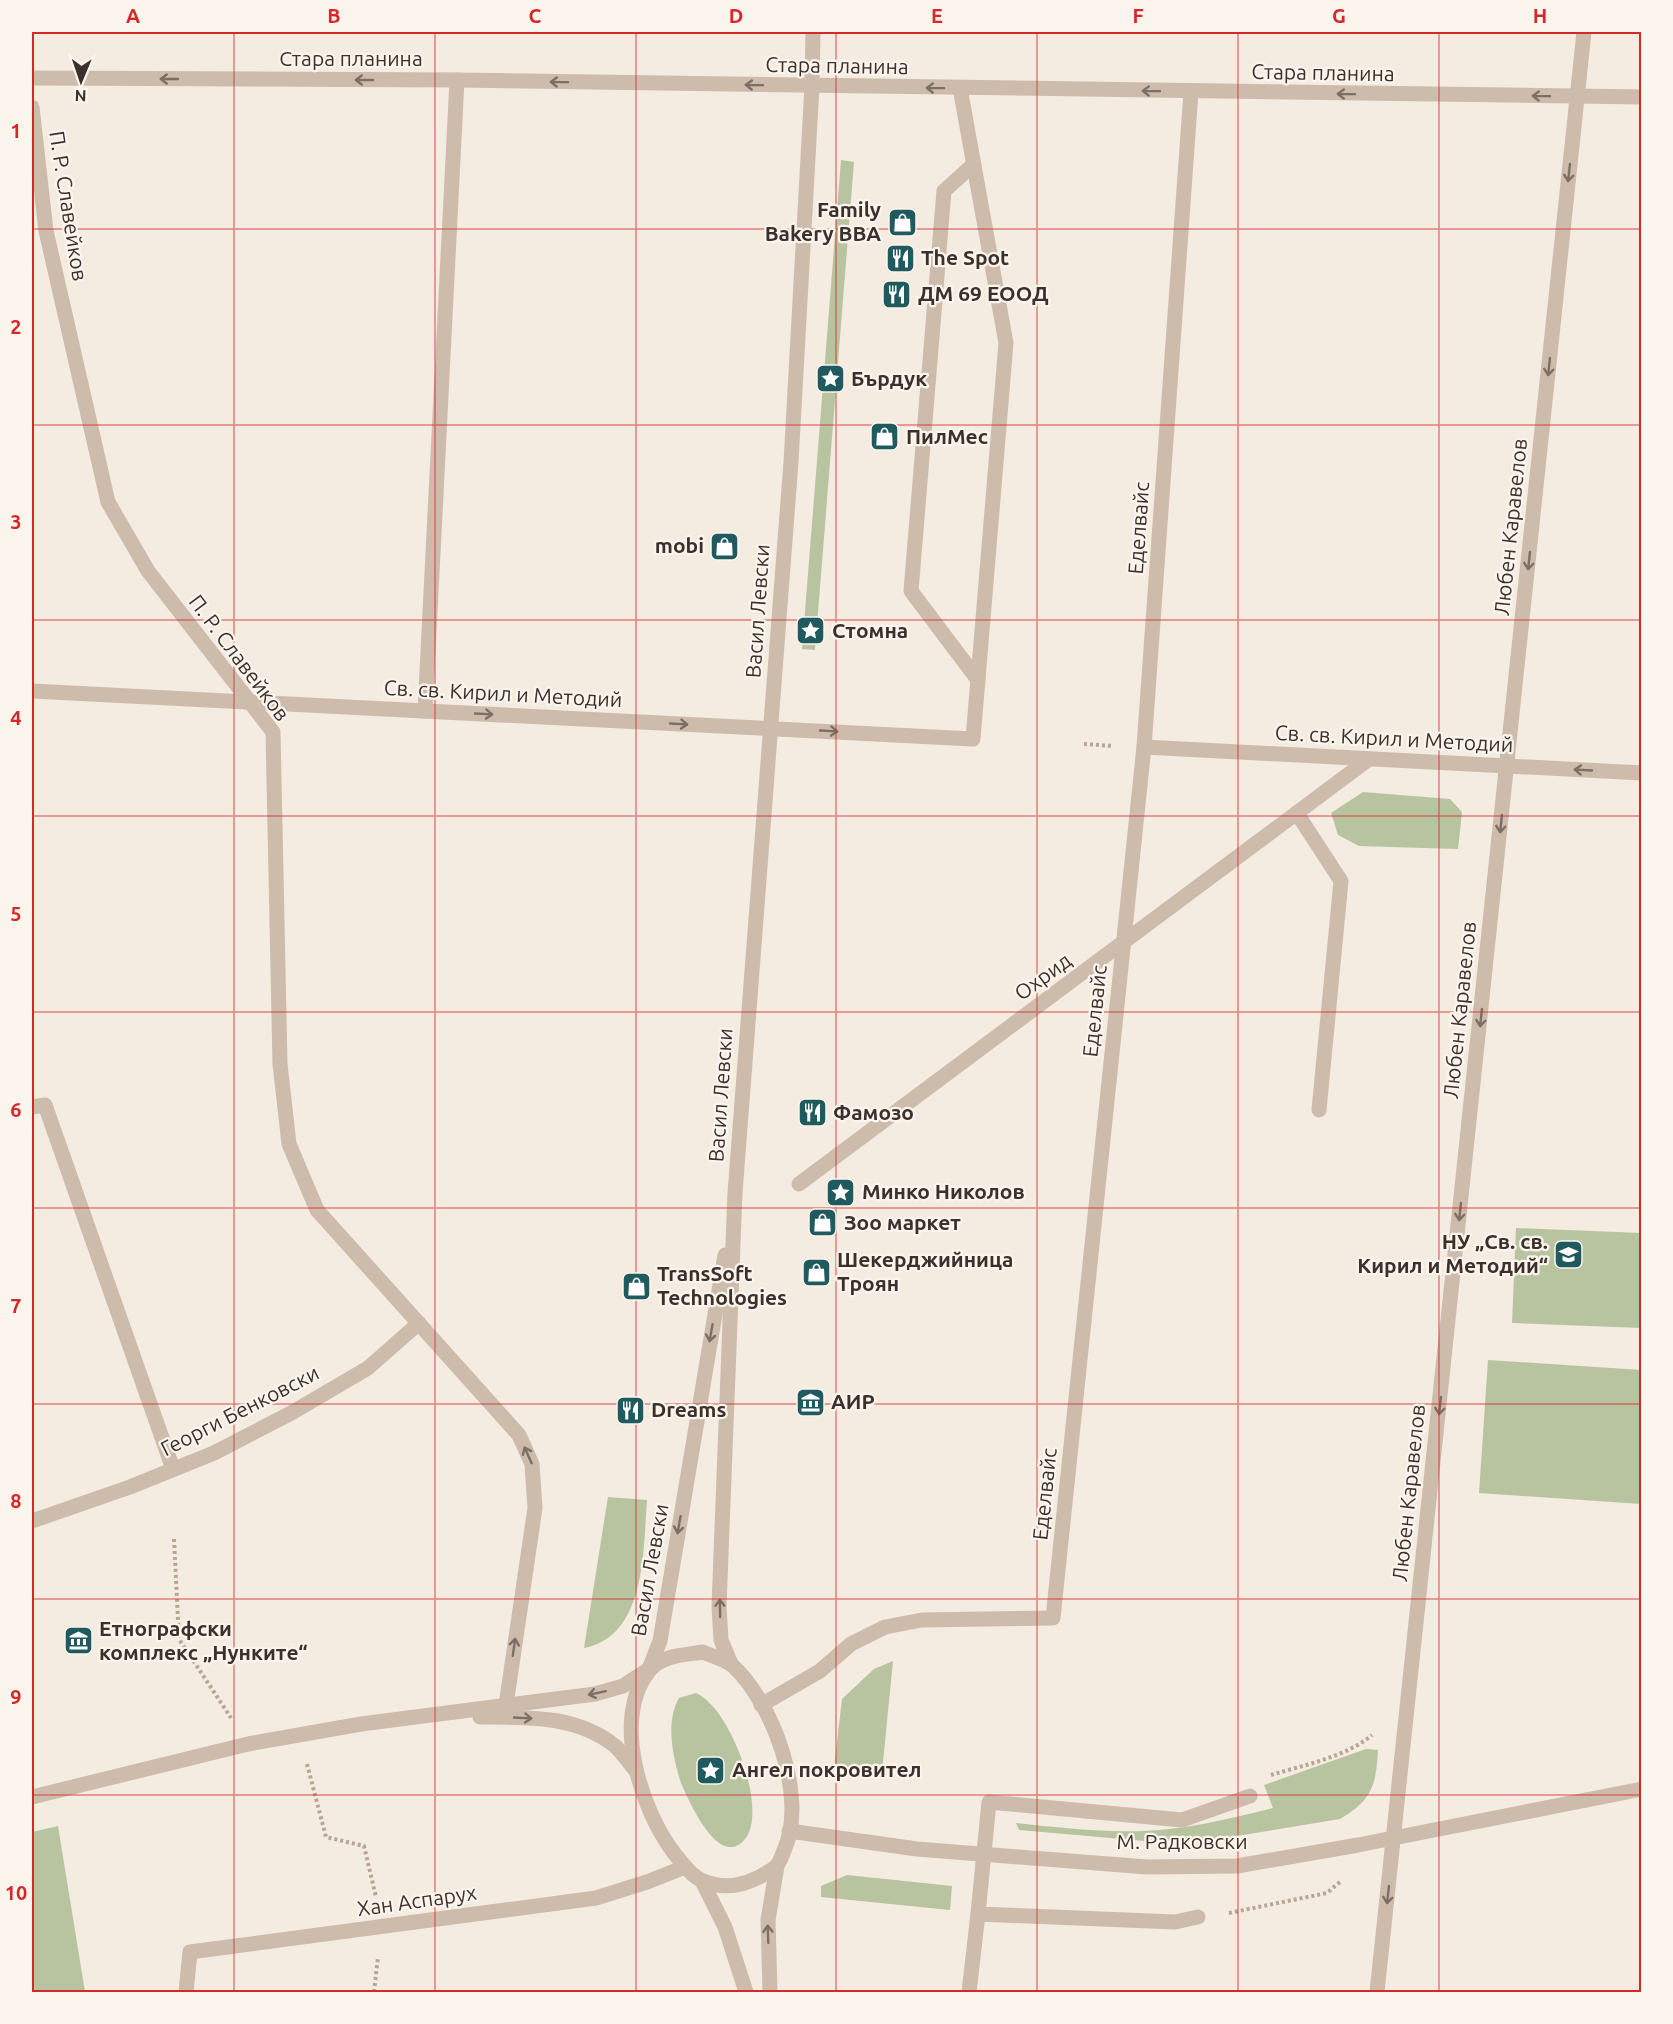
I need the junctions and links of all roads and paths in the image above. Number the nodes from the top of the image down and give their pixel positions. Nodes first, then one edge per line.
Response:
1 (813, 32) edge
2 (1584, 32) edge
3 (32, 78) edge
4 (457, 81) junction
5 (812, 86) junction
6 (960, 88) junction
7 (1191, 92) junction
8 (1577, 97) junction
9 (1641, 97) edge
10 (32, 107) edge
11 (974, 164) junction
12 (978, 680) junction
13 (32, 691) edge
14 (251, 702) junction
15 (425, 711) junction
16 (770, 728) junction
17 (1144, 747) junction
18 (1369, 759) junction
19 (1507, 766) junction
20 (1641, 773) edge
21 (1298, 815) junction
22 (1124, 944) junction
23 (32, 1107) edge
24 (1319, 1110) dead end
25 (799, 1184) dead end
26 (735, 1192) junction
27 (419, 1323) junction
28 (173, 1469) junction
29 (32, 1521) edge
30 (174, 1539) dead end
31 (731, 1665) junction
32 (650, 1669) junction
33 (506, 1705) junction
34 (761, 1706) junction
35 (423, 1716) junction
36 (299, 1734) junction
37 (1362, 1743) dead end
38 (248, 1744) junction
39 (637, 1772) junction
40 (1641, 1789) edge
41 (1250, 1796) joint
42 (32, 1797) edge
43 (789, 1831) junction
44 (1394, 1837) junction
45 (982, 1854) junction
46 (777, 1866) junction
47 (685, 1867) junction
48 (702, 1881) junction
49 (1327, 1893) dead end
50 (1256, 1909) dead end
51 (978, 1914) junction
52 (1198, 1917) dead end
53 (382, 1927) junction
54 (186, 1992) edge
55 (746, 1992) edge
56 (770, 1992) edge
57 (969, 1992) edge
58 (1377, 1992) edge

1 - 5 street, Васил Левски
2 - 8 street, Любен Каравелов
4 -> 3 street, Стара планина
5 -> 4 street, Стара планина
4 - 15 street
6 -> 5 street, Стара планина
5 - 16 street, Васил Левски
7 -> 6 street, Стара планина
6 - 11 street
8 -> 7 street, Стара планина
7 - 17 street, Еделвайс
8 - 9 street, Стара планина
8 -> 19 street, Любен Каравелов
10 - 14 street, П. Р. Славейков
11 - 12 street
11 - 12 street
16 -> 12 street, Св. св. Кирил и Методий
13 - 14 street, Св. св. Кирил и Методий
14 - 15 street, Св. св. Кирил и Методий
14 - 27 street, П. Р. Славейков
15 -> 16 street, Св. св. Кирил и Методий
16 - 26 street, Васил Левски
17 - 18 street, Св. св. Кирил и Методий
17 - 22 street, Еделвайс
18 - 19 street, Св. св. Кирил и Методий
18 - 21 street, Охрид
20 -> 19 street, Св. св. Кирил и Методий
19 -> 44 street, Любен Каравелов
21 - 22 street, Охрид
21 - 24 street
22 - 25 street, Охрид
22 - 34 street, Еделвайс
23 - 28 street
31 -> 26 street, Васил Левски
26 -> 32 street, Васил Левски
27 - 28 street, Георги Бенковски
33 -> 27 street, П. Р. Славейков
28 - 29 street, Георги Бенковски
30 - 38 path
31 - 32 street
31 - 34 street
32 -> 33 street
32 - 39 street
33 - 35 street
34 - 43 street
35 - 36 street
35 -> 39 street
36 - 38 street
36 - 53 path
37 - 41 path
38 - 42 street
39 - 47 street
40 - 44 street, М. Радковски
41 - 45 street
43 - 45 street, М. Радковски
43 - 46 street
44 - 45 street, М. Радковски
44 -> 58 street, Любен Каравелов
45 - 51 street
46 - 48 street
56 -> 46 street
47 - 48 street
47 - 53 street, Хан Аспарух
48 - 55 street
49 - 50 path
51 - 52 street
51 - 57 street
53 - 54 street, Хан Аспарух

